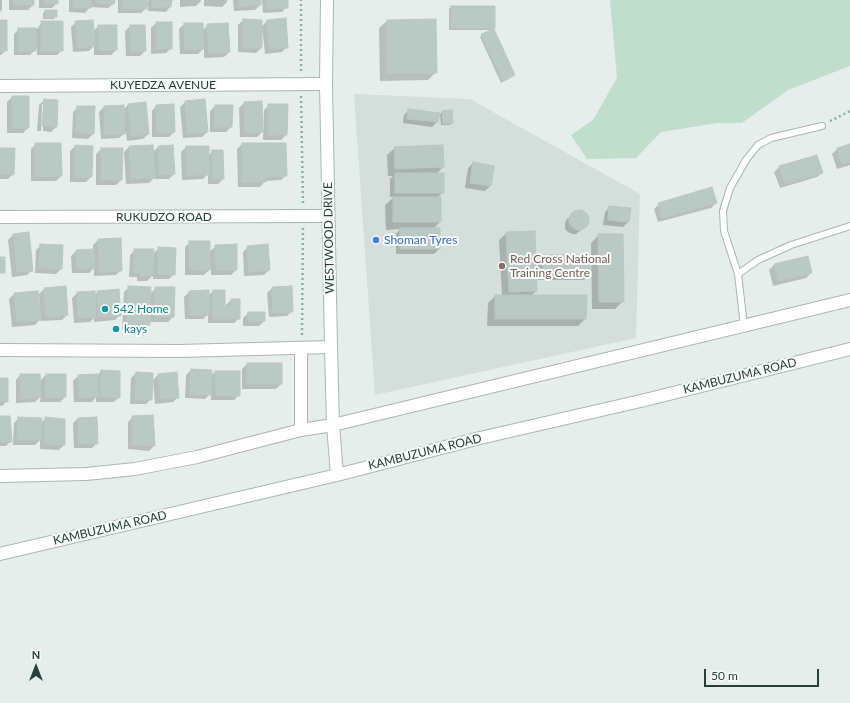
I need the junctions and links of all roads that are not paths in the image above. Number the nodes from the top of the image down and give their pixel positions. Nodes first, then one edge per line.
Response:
1 (327, 0) edge
2 (326, 84) junction
3 (0, 86) edge
4 (822, 126) road end
5 (328, 216) junction
6 (0, 217) edge
7 (850, 226) edge
8 (738, 274) junction
9 (850, 300) edge
10 (744, 326) junction
11 (331, 347) junction
12 (301, 349) junction
13 (850, 349) edge
14 (0, 350) edge
15 (333, 425) junction
16 (301, 430) junction
17 (337, 475) junction
18 (0, 476) edge
19 (0, 554) edge

1 - 2 street, WESTWOOD DRIVE
2 - 3 street, KUYEDZA AVENUE
2 - 5 street, WESTWOOD DRIVE
4 - 8 lane
5 - 6 street, RUKUDZO ROAD
5 - 11 street, WESTWOOD DRIVE
7 - 8 lane
8 - 10 lane
9 - 10 street
10 - 15 street
11 - 12 street
11 - 15 street, WESTWOOD DRIVE
12 - 14 street
12 - 16 street
13 - 17 street, KAMBUZUMA ROAD
15 - 16 street
15 - 17 street, WESTWOOD DRIVE
16 - 18 street
17 - 19 street, KAMBUZUMA ROAD

